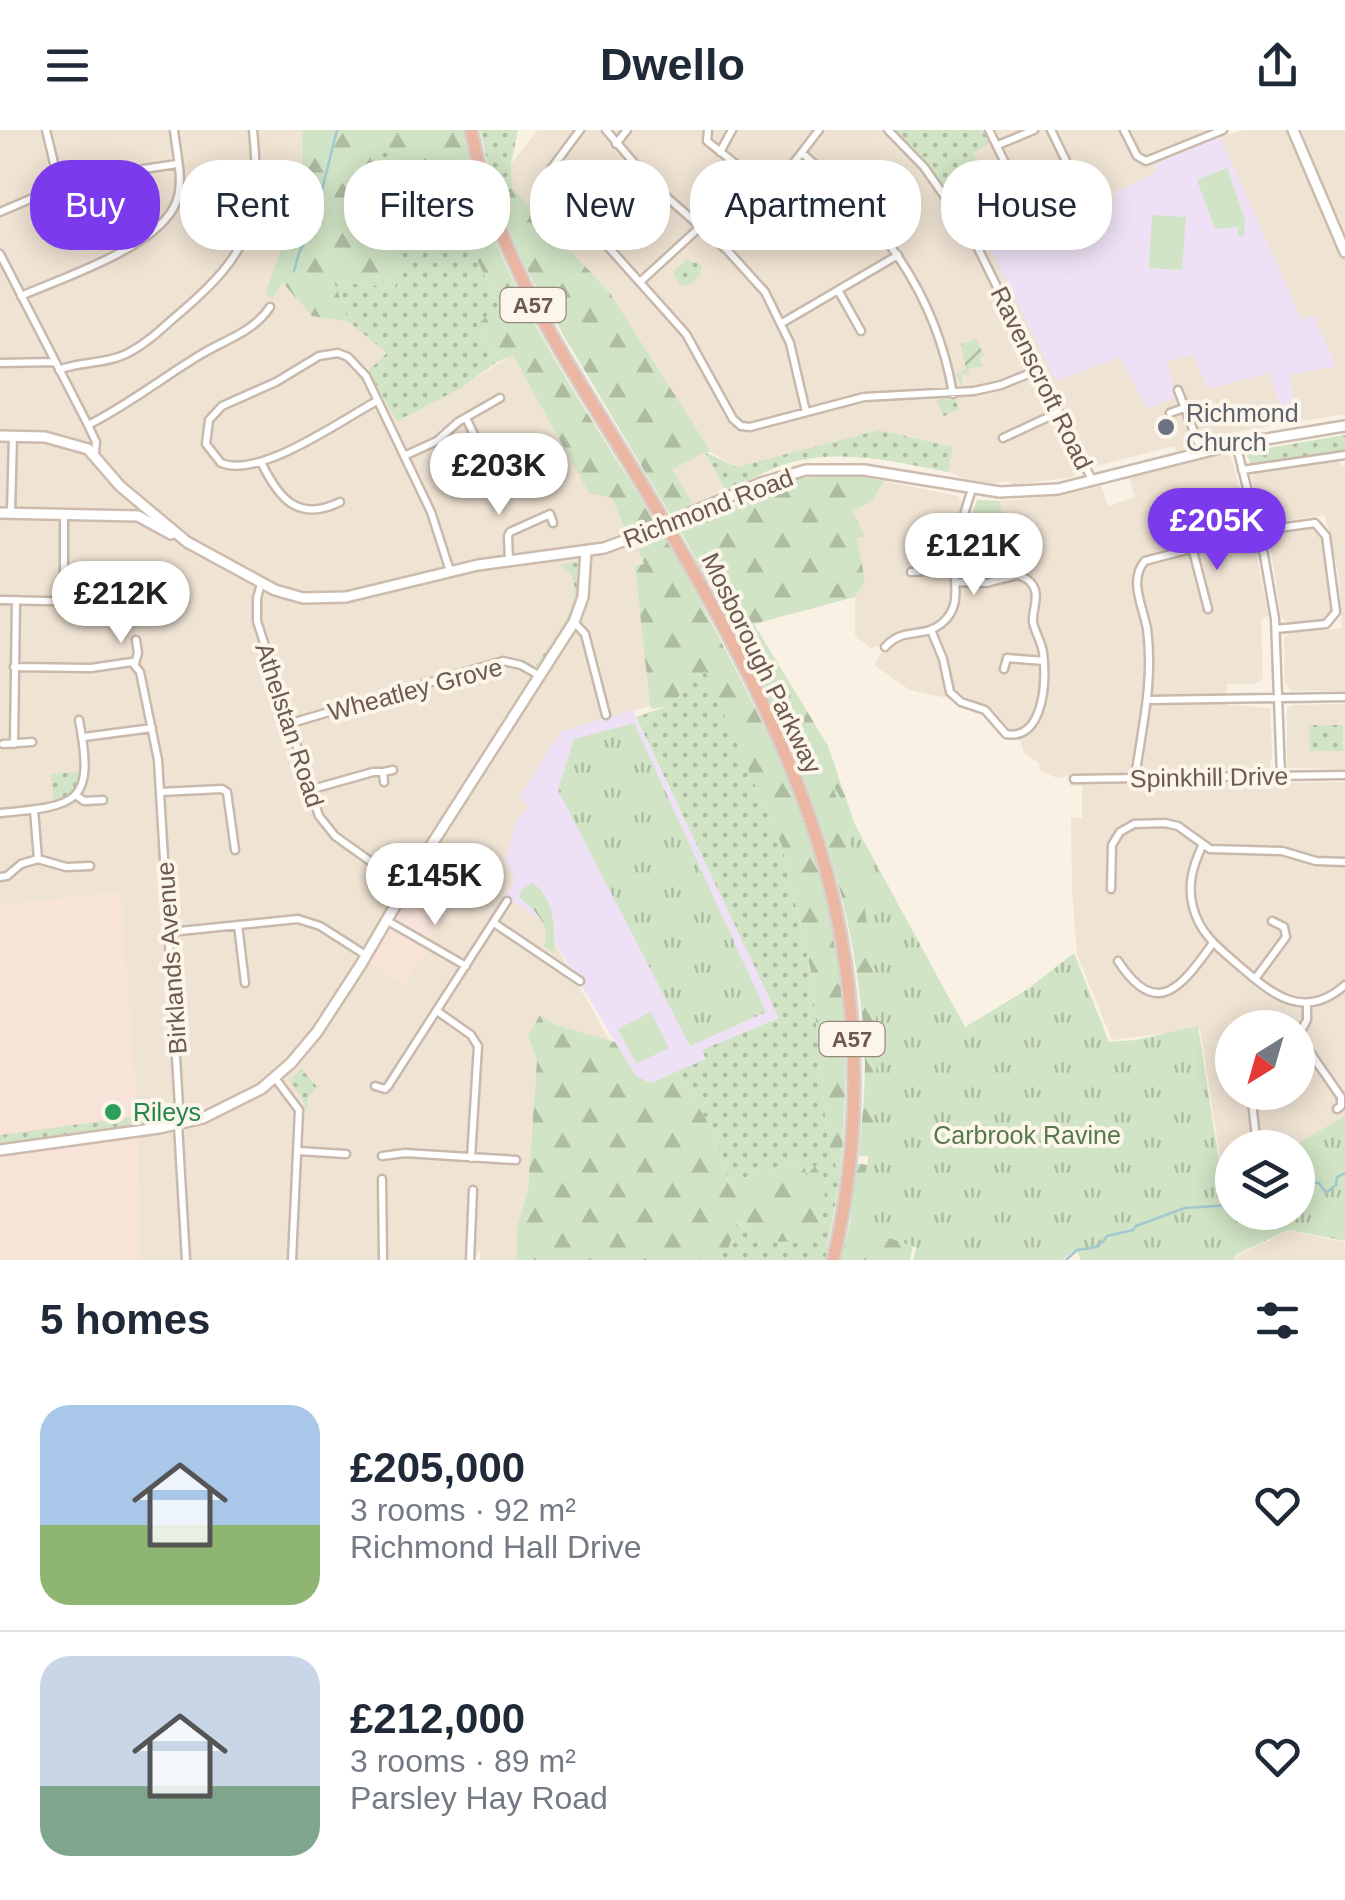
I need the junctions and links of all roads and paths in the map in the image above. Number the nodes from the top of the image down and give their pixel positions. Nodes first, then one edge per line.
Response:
1 (46, 130) edge
2 (174, 130) edge
3 (253, 130) edge
4 (472, 130) edge
5 (580, 130) edge
6 (606, 130) edge
7 (627, 130) edge
8 (708, 130) edge
9 (732, 130) edge
10 (819, 130) edge
11 (888, 130) edge
12 (989, 130) edge
13 (1034, 130) edge
14 (1051, 130) edge
15 (1124, 130) edge
16 (1224, 130) edge
17 (1293, 130) edge
18 (1202, 133) edge
19 (616, 144) junction
20 (998, 145) junction
21 (720, 152) junction
22 (802, 153) junction
23 (53, 160) edge
24 (730, 160) edge
25 (796, 160) edge
26 (1005, 160) edge
27 (1066, 160) edge
28 (177, 164) junction
29 (160, 166) edge
30 (30, 198) edge
31 (0, 212) edge
32 (690, 218) edge
33 (690, 236) edge
34 (727, 250) edge
35 (1345, 252) edge
36 (0, 254) edge
37 (898, 255) junction
38 (640, 282) junction
39 (838, 290) junction
40 (21, 296) junction
41 (270, 308) dead end
42 (782, 324) junction
43 (861, 331) dead end
44 (0, 363) edge
45 (57, 366) junction
46 (1038, 370) junction
47 (1178, 390) dead end
48 (953, 394) junction
49 (500, 398) dead end
50 (377, 402) junction
51 (1184, 408) junction
52 (806, 412) junction
53 (1059, 412) junction
54 (1170, 413) dead end
55 (466, 418) junction
56 (88, 425) junction
57 (1345, 426) edge
58 (0, 436) edge
59 (13, 436) junction
60 (1003, 438) dead end
61 (1236, 444) junction
62 (530, 450) dead end
63 (94, 453) junction
64 (1202, 453) junction
65 (1345, 455) edge
66 (403, 456) junction
67 (261, 461) junction
68 (1242, 470) junction
69 (493, 474) junction
70 (483, 478) dead end
71 (1092, 480) junction
72 (120, 486) junction
73 (972, 489) junction
74 (340, 502) dead end
75 (331, 506) junction
76 (5, 513) edge
77 (64, 514) junction
78 (335, 515) dead end
79 (128, 516) junction
80 (552, 523) dead end
81 (1258, 530) junction
82 (187, 542) junction
83 (1192, 547) junction
84 (586, 551) junction
85 (509, 561) junction
86 (954, 570) junction
87 (450, 571) junction
88 (911, 572) dead end
89 (956, 582) junction
90 (262, 584) junction
91 (125, 588) dead end
92 (127, 598) junction
93 (0, 600) edge
94 (16, 600) junction
95 (64, 602) junction
96 (1208, 610) dead end
97 (132, 617) dead end
98 (574, 622) junction
99 (1276, 629) junction
100 (931, 630) junction
101 (136, 640) dead end
102 (885, 646) dead end
103 (1044, 661) junction
104 (135, 663) junction
105 (14, 666) junction
106 (1004, 669) dead end
107 (540, 676) junction
108 (1345, 697) edge
109 (1278, 698) junction
110 (1149, 700) junction
111 (606, 716) dead end
112 (79, 720) dead end
113 (288, 724) junction
114 (152, 728) junction
115 (84, 737) junction
116 (32, 742) dead end
117 (3, 744) dead end
118 (14, 744) junction
119 (393, 770) dead end
120 (1281, 775) junction
121 (1345, 775) edge
122 (1135, 778) junction
123 (1074, 779) dead end
124 (309, 790) junction
125 (160, 792) junction
126 (76, 796) junction
127 (104, 800) dead end
128 (34, 810) junction
129 (0, 813) edge
130 (1202, 846) junction
131 (235, 850) dead end
132 (38, 859) junction
133 (1345, 862) edge
134 (90, 866) dead end
135 (0, 877) edge
136 (405, 886) junction
137 (1111, 889) dead end
138 (507, 901) dead end
139 (386, 920) junction
140 (1272, 920) dead end
141 (494, 923) junction
142 (238, 925) junction
143 (170, 932) junction
144 (1213, 943) junction
145 (364, 954) junction
146 (1118, 961) dead end
147 (466, 966) junction
148 (1255, 979) junction
149 (580, 980) dead end
150 (246, 983) dead end
151 (1345, 985) edge
152 (1307, 1003) junction
153 (1307, 1010) edge
154 (437, 1012) junction
155 (1315, 1060) edge
156 (275, 1078) junction
157 (375, 1086) dead end
158 (1337, 1109) dead end
159 (179, 1124) junction
160 (0, 1150) edge
161 (298, 1152) junction
162 (346, 1154) dead end
163 (382, 1156) dead end
164 (472, 1158) junction
165 (516, 1160) dead end
166 (382, 1179) dead end
167 (473, 1190) dead end
168 (186, 1260) edge
169 (292, 1260) edge
170 (383, 1260) edge
171 (470, 1260) edge
172 (833, 1260) edge

1 - 23 street
2 - 28 street
3 - 45 street
4 - 172 highway, Mosborough Parkway / A57
5 - 38 street
6 - 19 street
7 - 19 street
8 - 21 street
9 - 21 street
10 - 22 street
11 - 46 street, Ravenscroft Road
12 - 20 street
13 - 20 street
14 - 27 street
15 - 18 street
16 - 18 street
17 - 35 main road
19 - 32 street
20 - 26 street
21 - 24 street
22 - 25 street
22 - 37 street
28 - 29 street
28 - 40 street
30 - 31 street
33 - 38 street
34 - 42 street
36 - 40 street
37 - 39 street
37 - 48 street
38 - 52 street
39 - 42 street
39 - 43 street
40 - 45 street
41 - 56 street
42 - 52 street
44 - 45 street
45 - 56 street
46 - 48 street
46 - 53 street, Ravenscroft Road
47 - 51 street
48 - 52 street
49 - 55 street
50 - 66 street
50 - 67 street
50 - 67 street
51 - 54 street
51 - 64 street
53 - 60 street
53 - 71 street, Ravenscroft Road
55 - 66 street
55 - 69 street
56 - 63 street
57 - 61 main road, Richmond Road
58 - 59 main road
59 - 63 main road
59 - 76 street
61 - 64 main road, Richmond Road
61 - 68 street
62 - 69 street
63 - 72 main road, Richmond Road
64 - 71 main road, Richmond Road
65 - 68 street
66 - 87 street
67 - 75 street
68 - 81 street
69 - 70 street
71 - 73 main road, Richmond Road
72 - 79 main road
72 - 82 main road, Richmond Road
73 - 84 main road, Richmond Road, bridge
73 - 86 street
74 - 75 street
75 - 78 street
76 - 77 main road
77 - 79 main road
77 - 95 street
79 - 82 main road
80 - 85 street
81 - 83 street
81 - 99 street
81 - 99 street
82 - 90 main road, Richmond Road
83 - 96 street
83 - 110 street
84 - 85 main road, Richmond Road
84 - 98 main road
85 - 87 main road, Richmond Road
86 - 88 street
86 - 89 street
87 - 90 main road, Richmond Road
89 - 100 street
89 - 103 street
90 - 113 street, Athelstan Road
91 - 92 street
92 - 95 street
92 - 97 street
93 - 94 street
94 - 95 street
94 - 105 street
98 - 107 main road
98 - 111 street
99 - 109 street
100 - 102 street
100 - 103 street
101 - 104 street, Birklands Avenue
103 - 106 street
104 - 105 street
104 - 114 street, Birklands Avenue
105 - 118 street
107 - 113 street, Wheatley Grove
107 - 136 main road
108 - 109 street
109 - 110 street
109 - 120 street
110 - 122 street
112 - 115 street
113 - 124 street, Athelstan Road
114 - 115 street
114 - 125 street, Birklands Avenue
115 - 126 street
116 - 118 street
117 - 118 street
119 - 124 street
120 - 121 street, Spinkhill Drive
120 - 122 street, Spinkhill Drive
122 - 123 street, Spinkhill Drive
124 - 136 street, Athelstan Road
125 - 131 street
125 - 143 street, Birklands Avenue
126 - 127 street
126 - 128 street
128 - 129 street
128 - 132 street
130 - 133 street
130 - 137 street
130 - 144 street
132 - 134 street
132 - 135 street
136 - 139 main road
138 - 141 street
139 - 145 main road
139 - 147 street
140 - 148 street
141 - 147 street
141 - 149 street
142 - 143 street
142 - 145 street
142 - 150 street
143 - 159 street, Birklands Avenue
144 - 146 street
144 - 148 street
145 - 156 main road
147 - 154 street
148 - 152 street
151 - 152 street
152 - 153 street
154 - 157 street
154 - 164 street
155 - 158 street
156 - 159 main road
156 - 161 street
159 - 160 main road
159 - 168 street, Birklands Avenue
161 - 162 street
161 - 169 street
163 - 164 street
164 - 165 street
166 - 170 street
167 - 171 street

